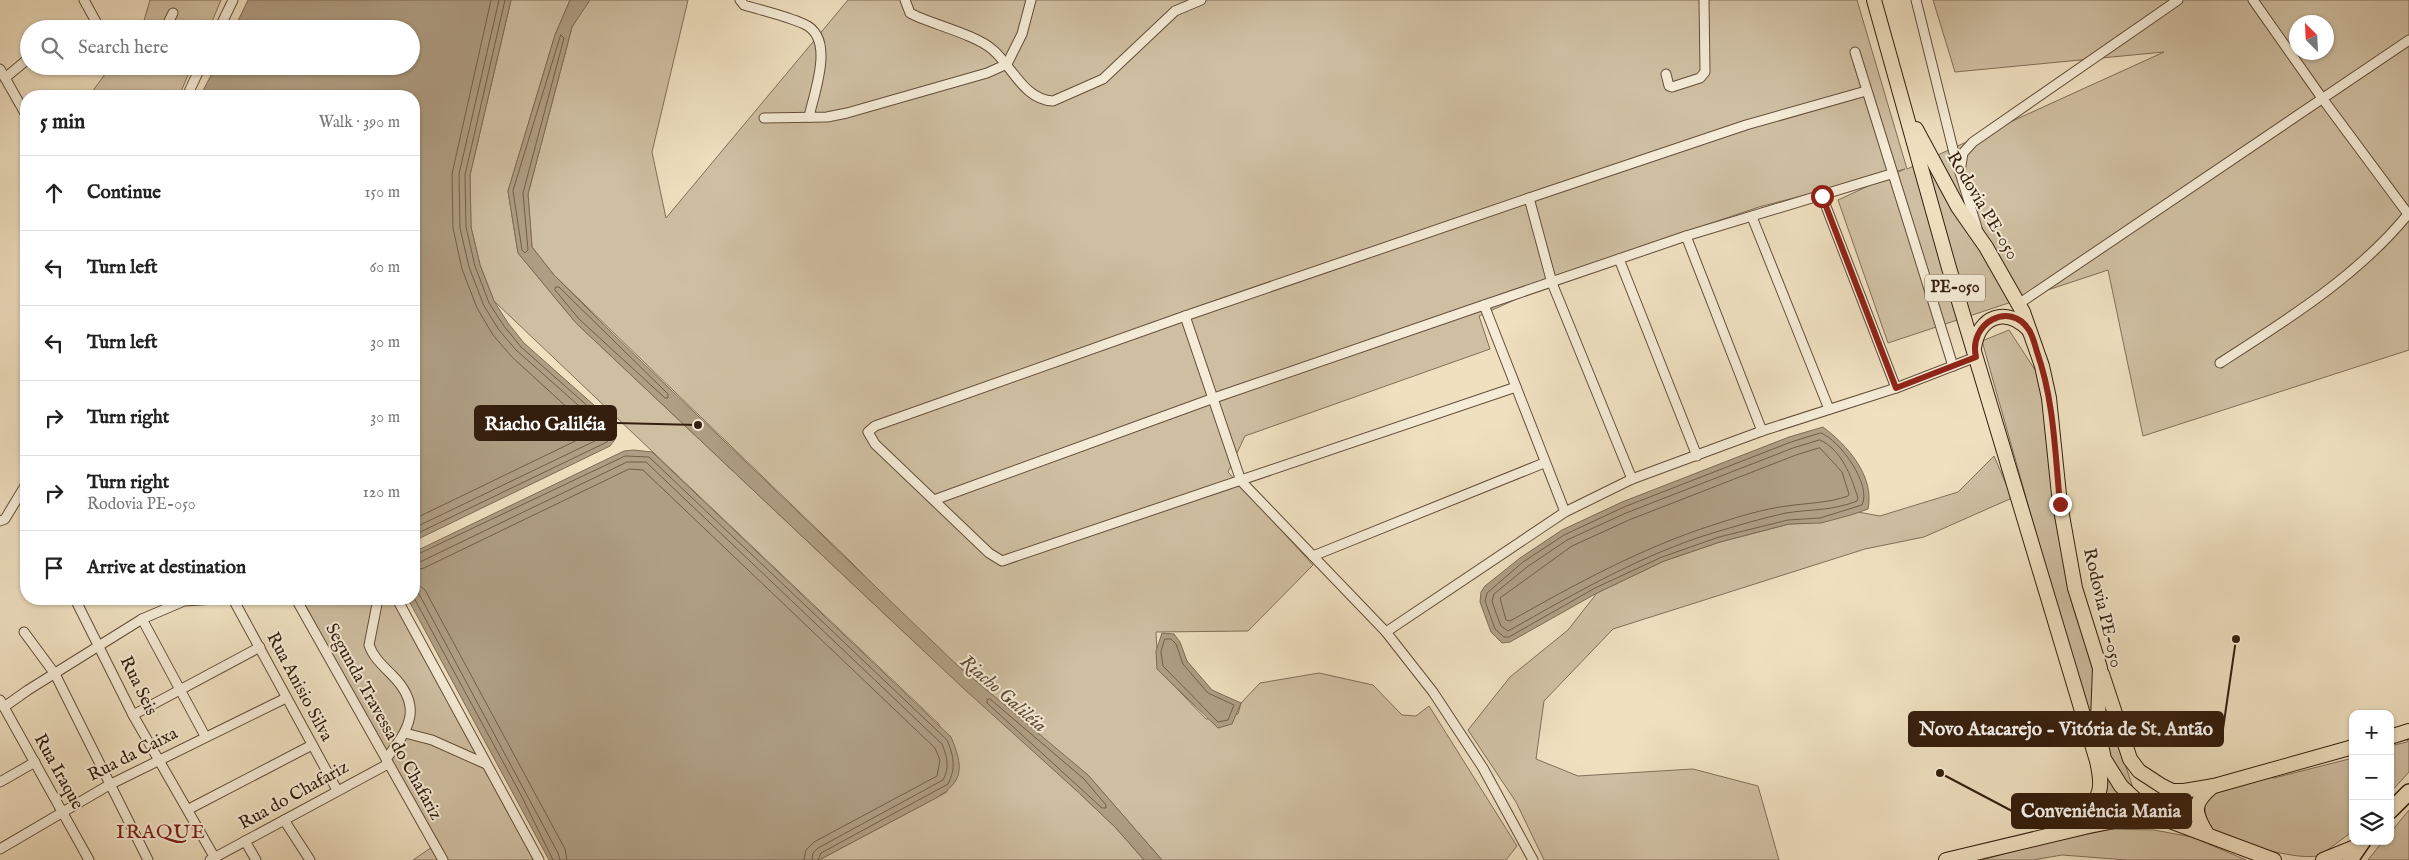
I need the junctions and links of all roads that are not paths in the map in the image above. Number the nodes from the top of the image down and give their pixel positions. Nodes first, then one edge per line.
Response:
1 (84, 0) edge
2 (233, 0) edge
3 (740, 0) edge
4 (905, 0) edge
5 (1031, 0) edge
6 (1201, 0) edge
7 (1704, 0) edge
8 (1874, 0) edge
9 (1916, 0) edge
10 (2178, 0) edge
11 (2253, 0) edge
12 (172, 13) dead end
13 (95, 20) edge
14 (169, 20) edge
15 (223, 20) edge
16 (2409, 40) edge
17 (1855, 52) dead end
18 (1007, 64) junction
19 (20, 66) edge
20 (0, 69) edge
21 (1666, 74) dead end
22 (197, 75) edge
23 (5, 78) junction
24 (190, 90) edge
25 (1866, 91) junction
26 (2322, 98) junction
27 (1902, 101) junction
28 (20, 104) edge
29 (809, 117) junction
30 (764, 118) dead end
31 (1960, 172) junction
32 (1892, 174) junction
33 (1822, 196) junction
34 (1530, 198) junction
35 (2409, 213) edge
36 (1752, 217) junction
37 (1686, 236) junction
38 (1980, 240) junction
39 (1619, 259) junction
40 (1552, 283) junction
41 (2020, 303) junction
42 (1484, 305) junction
43 (1185, 316) junction
44 (2030, 331) junction
45 (1975, 353) junction
46 (2220, 363) dead end
47 (1953, 366) junction
48 (1516, 387) junction
49 (1896, 388) junction
50 (1214, 398) junction
51 (1829, 409) junction
52 (1762, 431) junction
53 (1696, 456) junction
54 (1544, 463) junction
55 (1632, 479) junction
56 (1241, 481) junction
57 (20, 494) edge
58 (934, 500) junction
59 (1565, 512) junction
60 (0, 521) edge
61 (1312, 556) junction
62 (78, 605) edge
63 (172, 605) edge
64 (236, 605) edge
65 (299, 605) edge
66 (377, 605) edge
67 (400, 605) edge
68 (142, 619) junction
69 (24, 632) dead end
70 (1386, 632) junction
71 (100, 646) junction
72 (260, 647) junction
73 (2100, 668) junction
74 (55, 674) junction
75 (179, 688) junction
76 (286, 698) junction
77 (3, 710) edge
78 (132, 714) junction
79 (2409, 731) edge
80 (405, 733) junction
81 (205, 736) junction
82 (2394, 736) edge
83 (312, 745) junction
84 (2349, 748) edge
85 (159, 761) junction
86 (35, 762) junction
87 (387, 762) junction
88 (486, 764) junction
89 (0, 782) edge
90 (109, 785) junction
91 (2214, 786) junction
92 (337, 790) junction
93 (2409, 792) edge
94 (2394, 807) edge
95 (189, 809) junction
96 (62, 812) junction
97 (2151, 814) junction
98 (284, 820) junction
99 (2058, 834) junction
100 (2207, 834) junction
101 (245, 841) junction
102 (2357, 845) edge
103 (2360, 845) edge
104 (0, 849) edge
105 (214, 859) edge
106 (89, 860) edge
107 (148, 860) edge
108 (256, 860) edge
109 (310, 860) edge
110 (443, 860) edge
111 (539, 860) edge
112 (1532, 860) edge
113 (1946, 860) edge
114 (2274, 860) edge
115 (2323, 860) edge
116 (2350, 860) edge

1 - 13 street
2 - 15 street
3 - 29 street
4 - 18 street
5 - 18 street
6 - 18 street
7 - 21 street
8 - 27 main road, Rodovia PE-050 / PE-050
9 - 31 street
10 - 31 street
11 - 26 street
12 - 14 street
16 - 26 street
17 - 25 street
18 - 29 street
19 - 23 street
20 - 23 street
22 - 24 street
23 - 28 street
25 - 32 street
25 - 34 street
26 - 35 street
26 - 41 street
27 - 38 main road, Rodovia PE-050 / PE-050
27 - 45 main road, Rodovia PE-050 / PE-050
29 - 30 street
31 - 38 street
32 - 33 street
32 - 47 street
33 - 36 street
33 - 49 street
34 - 40 street
34 - 43 street
35 - 46 street
36 - 37 street
36 - 51 street
37 - 39 street
37 - 52 street
38 - 41 main road, Rodovia PE-050 / PE-050
39 - 40 street
39 - 53 street
40 - 42 street
40 - 55 street
41 - 44 main road, Rodovia PE-050 / PE-050
42 - 48 street
42 - 50 street
43 - 50 street
43 - 58 street
44 - 45 main road
44 - 73 main road, Rodovia PE-050 / PE-050
45 - 47 street
45 - 99 main road, Rodovia PE-050 / PE-050
47 - 49 street
48 - 54 street
48 - 56 street
49 - 51 street
50 - 56 street
50 - 58 street
51 - 52 street
52 - 53 street
53 - 55 street
54 - 59 street
54 - 61 street
55 - 59 street
56 - 58 street
56 - 61 street
57 - 60 street
59 - 70 street
61 - 70 street
62 - 71 street, Rua Seis
63 - 68 street
64 - 72 street, Rua Anisio Silva
65 - 87 street, Segunda Travessa do Chafariz
66 - 80 street
67 - 88 street
68 - 71 street
68 - 75 street
69 - 74 street
70 - 112 street
71 - 74 street
71 - 78 street, Rua Seis
72 - 75 street
72 - 76 street, Rua Anisio Silva
73 - 91 main road
73 - 97 main road, Rodovia PE-050 / PE-050
74 - 77 street
74 - 90 street
75 - 78 street
75 - 81 street
76 - 81 street, Rua da Caixa
76 - 83 street, Rua Anisio Silva
77 - 86 street, Rua Iraque
78 - 85 street, Rua Seis
79 - 82 main road
80 - 87 street
80 - 88 street
81 - 85 street, Rua da Caixa
83 - 92 street, Rua Anisio Silva
83 - 95 street
84 - 91 main road
85 - 90 street, Rua da Caixa
85 - 95 street, Rua Seis
86 - 89 street
86 - 96 street, Rua Iraque
87 - 92 street, Rua do Chafariz
87 - 110 street, Segunda Travessa do Chafariz
88 - 111 street
90 - 96 street, Rua da Caixa
90 - 107 street
91 - 100 main road
92 - 98 street, Rua do Chafariz
93 - 94 highway
95 - 105 street, Rua Seis
96 - 104 street, Rua da Caixa
96 - 106 street, Rua Iraque
97 - 99 main road, PE-050
97 - 100 main road, PE-050
98 - 101 street, Rua do Chafariz
98 - 109 street
99 - 113 main road, PE-050
100 - 114 main road, PE-050
101 - 105 street, Rua do Chafariz
101 - 108 street
102 - 115 main road
103 - 116 highway

